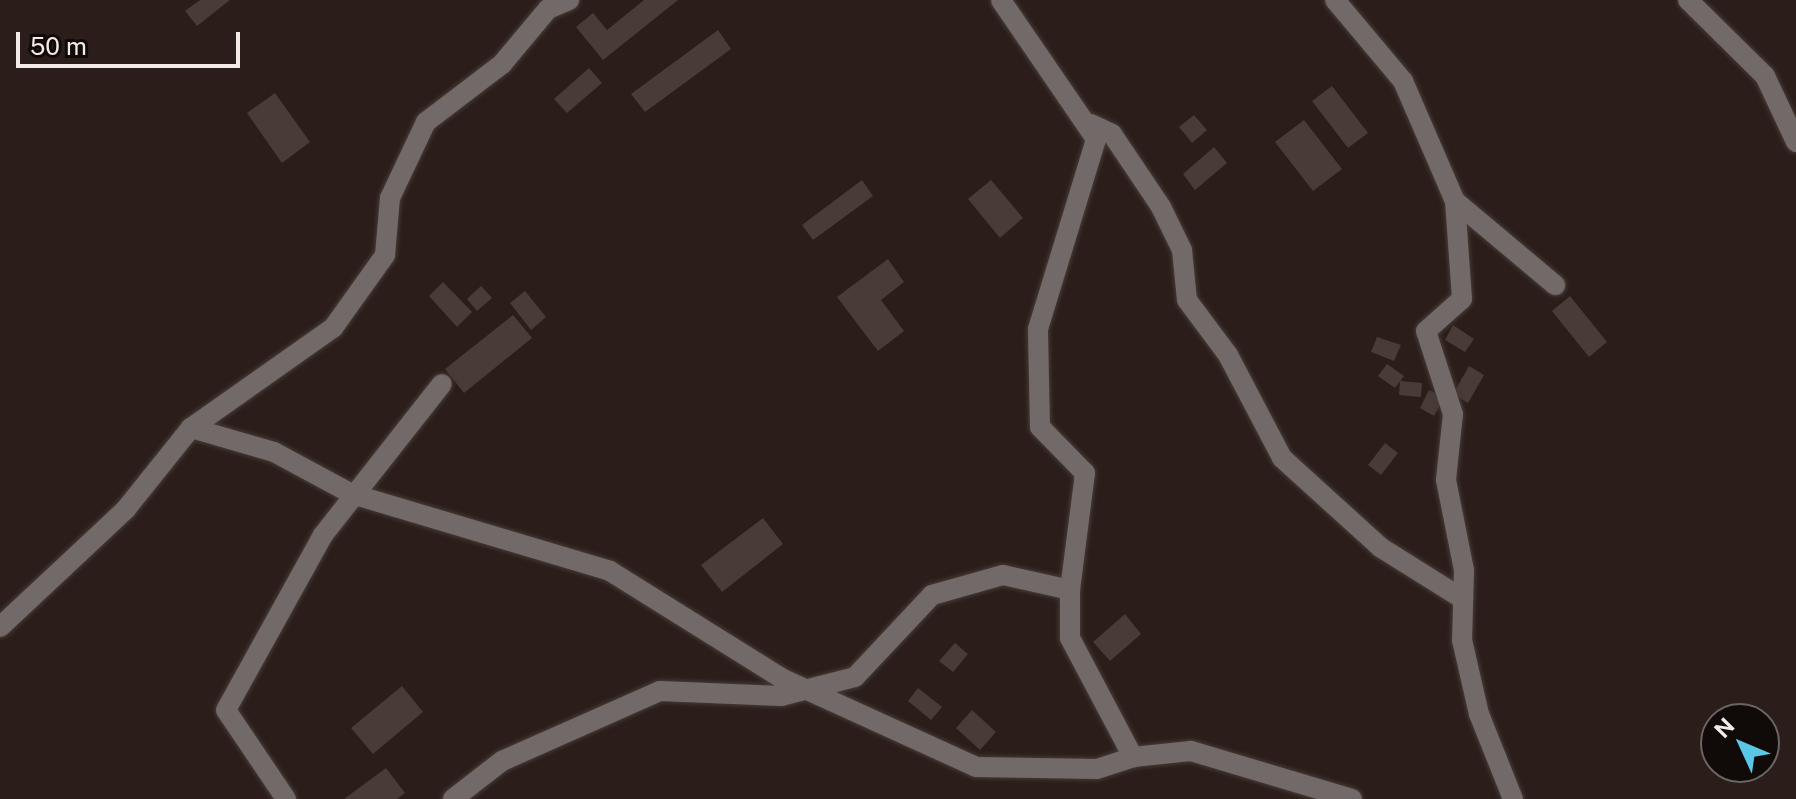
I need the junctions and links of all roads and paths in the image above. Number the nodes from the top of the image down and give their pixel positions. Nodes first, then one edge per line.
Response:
1 (569, 0) edge
2 (1001, 0) edge
3 (1335, 0) edge
4 (1688, 0) edge
5 (1091, 124) junction
6 (1796, 142) edge
7 (1455, 201) junction
8 (1555, 285) dead end
9 (442, 384) dead end
10 (191, 428) junction
11 (352, 494) junction
12 (1070, 590) junction
13 (1463, 599) junction
14 (0, 627) edge
15 (808, 689) junction
16 (1133, 757) junction
17 (286, 799) edge
18 (453, 799) edge
19 (1352, 799) edge
20 (1513, 799) edge

1 - 10 street
2 - 5 street
3 - 7 street
4 - 6 street
5 - 12 street
5 - 13 street
7 - 8 street
7 - 13 street
9 - 11 street
10 - 11 street
10 - 14 street
11 - 15 street
11 - 17 street
12 - 15 street
12 - 16 street
13 - 20 street
15 - 16 street
15 - 18 street
16 - 19 street

